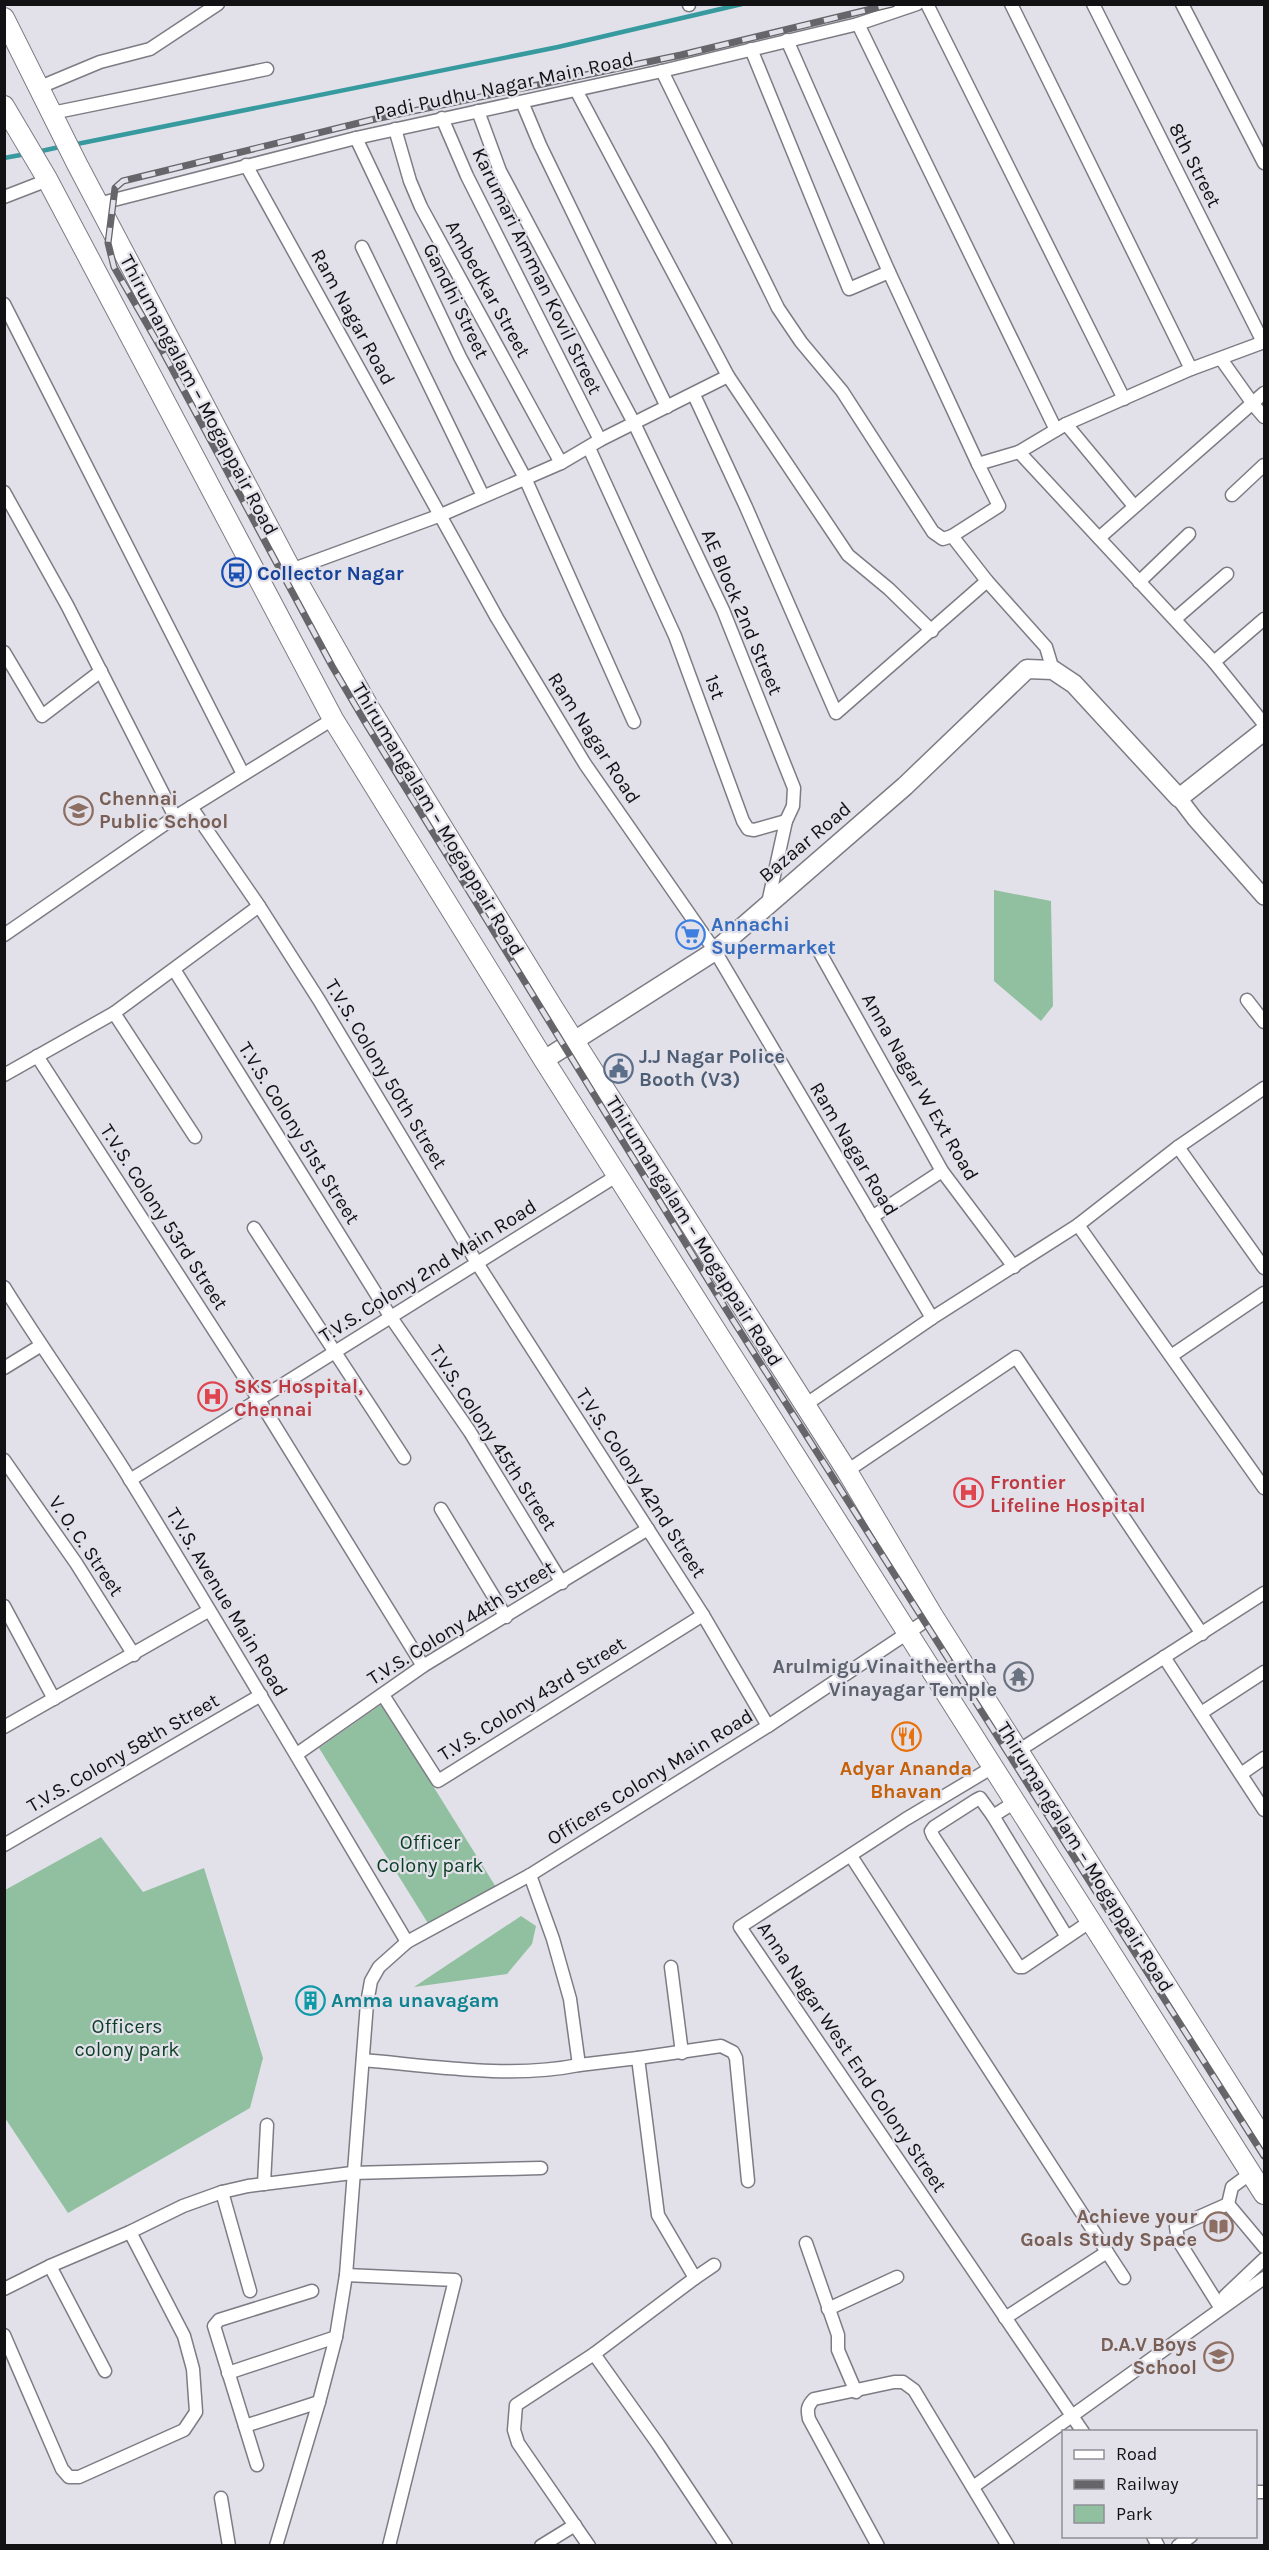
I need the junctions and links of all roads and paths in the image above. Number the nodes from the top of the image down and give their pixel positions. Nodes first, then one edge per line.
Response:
1 (218, 4) edge
2 (917, 4) edge
3 (927, 4) edge
4 (1011, 4) edge
5 (1093, 4) edge
6 (1182, 4) edge
7 (4, 18) edge
8 (858, 24) junction
9 (787, 40) junction
10 (751, 50) junction
11 (267, 69) dead end
12 (662, 71) junction
13 (40, 87) junction
14 (576, 90) junction
15 (522, 102) junction
16 (4, 106) edge
17 (478, 111) junction
18 (52, 113) junction
19 (442, 118) junction
20 (395, 129) junction
21 (356, 138) junction
22 (1264, 163) edge
23 (246, 165) junction
24 (47, 178) junction
25 (4, 197) edge
26 (98, 204) junction
27 (362, 247) dead end
28 (889, 272) junction
29 (4, 304) edge
30 (1264, 342) edge
31 (1221, 359) junction
32 (1191, 369) junction
33 (728, 376) junction
34 (1264, 393) edge
35 (694, 395) junction
36 (1124, 399) junction
37 (1252, 404) junction
38 (667, 408) junction
39 (1264, 417) edge
40 (634, 423) junction
41 (1061, 427) junction
42 (600, 440) junction
43 (589, 448) junction
44 (1019, 453) junction
45 (561, 463) junction
46 (978, 464) junction
47 (1264, 465) edge
48 (525, 478) junction
49 (4, 492) edge
50 (1232, 495) dead end
51 (483, 496) junction
52 (1134, 506) junction
53 (441, 515) junction
54 (1189, 534) dead end
55 (952, 536) junction
56 (1099, 538) junction
57 (291, 570) junction
58 (1227, 574) dead end
59 (987, 581) junction
60 (1139, 582) junction
61 (1264, 619) edge
62 (1175, 620) junction
63 (932, 631) junction
64 (4, 652) edge
65 (1214, 662) junction
66 (1053, 670) junction
67 (101, 671) junction
68 (333, 719) junction
69 (634, 722) dead end
70 (1264, 724) edge
71 (1264, 731) edge
72 (243, 774) junction
73 (1179, 798) junction
74 (191, 807) junction
75 (175, 817) junction
76 (786, 821) junction
77 (1264, 897) edge
78 (768, 903) junction
79 (260, 906) junction
80 (4, 935) edge
81 (714, 951) junction
82 (819, 951) dead end
83 (175, 970) junction
84 (1246, 1000) dead end
85 (114, 1013) junction
86 (1264, 1022) edge
87 (573, 1041) junction
88 (37, 1056) junction
89 (544, 1060) junction
90 (4, 1075) edge
91 (1264, 1088) edge
92 (195, 1137) dead end
93 (1178, 1148) junction
94 (942, 1171) junction
95 (618, 1175) junction
96 (872, 1217) junction
97 (1078, 1225) junction
98 (254, 1228) dead end
99 (477, 1263) junction
100 (1014, 1267) junction
101 (1264, 1268) edge
102 (4, 1287) edge
103 (1264, 1293) edge
104 (390, 1316) junction
105 (932, 1318) junction
106 (40, 1346) junction
107 (335, 1353) junction
108 (1171, 1356) junction
109 (4, 1368) edge
110 (259, 1400) junction
111 (805, 1405) junction
112 (404, 1458) dead end
113 (4, 1460) edge
114 (847, 1471) junction
115 (130, 1479) junction
116 (1264, 1488) edge
117 (441, 1509) dead end
118 (648, 1529) junction
119 (562, 1583) junction
120 (1264, 1593) edge
121 (4, 1606) edge
122 (208, 1611) junction
123 (703, 1615) junction
124 (933, 1616) junction
125 (506, 1617) junction
126 (909, 1634) junction
127 (1202, 1634) junction
128 (134, 1655) junction
129 (1164, 1657) junction
130 (423, 1666) junction
131 (1264, 1672) edge
132 (261, 1695) junction
133 (383, 1695) junction
134 (54, 1699) junction
135 (1201, 1713) junction
136 (768, 1726) junction
137 (4, 1727) edge
138 (1018, 1751) junction
139 (297, 1754) junction
140 (1264, 1758) edge
141 (993, 1767) junction
142 (1241, 1774) junction
143 (1015, 1802) junction
144 (1264, 1810) edge
145 (993, 1816) junction
146 (4, 1845) edge
147 (851, 1856) junction
148 (530, 1875) junction
149 (1091, 1921) junction
150 (1067, 1937) junction
151 (407, 1942) junction
152 (671, 1967) dead end
153 (682, 2053) junction
154 (638, 2058) junction
155 (363, 2060) junction
156 (579, 2066) junction
157 (267, 2125) dead end
158 (1264, 2140) edge
159 (541, 2168) dead end
160 (1251, 2173) junction
161 (352, 2174) junction
162 (747, 2181) dead end
163 (264, 2184) junction
164 (222, 2192) junction
165 (1264, 2194) edge
166 (1228, 2204) junction
167 (130, 2232) junction
168 (806, 2243) dead end
169 (1264, 2247) edge
170 (1107, 2252) junction
171 (1264, 2259) edge
172 (714, 2265) dead end
173 (50, 2266) junction
174 (345, 2275) junction
175 (897, 2277) dead end
176 (695, 2278) junction
177 (1124, 2278) dead end
178 (1264, 2278) edge
179 (4, 2289) edge
180 (250, 2291) dead end
181 (312, 2291) dead end
182 (1219, 2305) junction
183 (828, 2309) junction
184 (1005, 2318) junction
185 (4, 2335) edge
186 (336, 2337) junction
187 (594, 2354) junction
188 (105, 2371) dead end
189 (228, 2373) junction
190 (856, 2392) junction
191 (319, 2403) junction
192 (1071, 2415) junction
193 (245, 2426) junction
194 (1082, 2430) edge
195 (257, 2465) dead end
196 (973, 2487) junction
197 (221, 2498) dead end
198 (575, 2525) junction
199 (229, 2546) edge
200 (276, 2546) edge
201 (388, 2546) edge
202 (541, 2546) edge
203 (590, 2546) edge
204 (726, 2546) edge
205 (878, 2546) edge
206 (1008, 2546) edge

1 - 13 street
2 - 8 street, Padi Pudhu Nagar Main Road
3 - 36 street
4 - 32 street
5 - 30 street, 8th Street
6 - 22 street
7 - 13 main road, Thirumangalam – Mogappair Road
8 - 9 street, Padi Pudhu Nagar Main Road
8 - 41 street
9 - 10 street, Padi Pudhu Nagar Main Road
9 - 28 street
10 - 12 street, Padi Pudhu Nagar Main Road
10 - 28 street
11 - 18 street
12 - 14 street, Padi Pudhu Nagar Main Road
12 - 55 street
13 - 18 main road, Thirumangalam – Mogappair Road
14 - 15 street, Padi Pudhu Nagar Main Road
14 - 33 street
15 - 17 street, Padi Pudhu Nagar Main Road
15 - 38 street
16 - 24 main road, Thirumangalam – Mogappair Road
17 - 19 street, Padi Pudhu Nagar Main Road
17 - 40 street, AE Block 2nd Street
18 - 26 main road, Thirumangalam – Mogappair Road
19 - 20 street, Padi Pudhu Nagar Main Road
19 - 42 street, Karumari Amman Kovil Street
20 - 21 street, Padi Pudhu Nagar Main Road
20 - 45 street, Ambedkar Street
21 - 23 street, Padi Pudhu Nagar Main Road
21 - 48 street, Gandhi Street
23 - 26 street, Padi Pudhu Nagar Main Road
23 - 53 street, Ram Nagar Road
24 - 25 street
24 - 68 main road, Thirumangalam – Mogappair Road
26 - 57 main road, Thirumangalam – Mogappair Road
27 - 51 street
28 - 46 street
29 - 72 street
30 - 31 street
31 - 32 street
31 - 37 street
32 - 36 street
33 - 35 street
33 - 63 street
34 - 37 street
35 - 38 street
35 - 63 street
36 - 41 street
37 - 39 street
37 - 52 street
38 - 40 street
40 - 42 street
40 - 76 street, AE Block 2nd Street
41 - 44 street
41 - 52 street
42 - 43 street
43 - 45 street
43 - 76 street, 1st
44 - 46 street
44 - 56 street
45 - 48 street
46 - 55 street
47 - 50 street
48 - 51 street
48 - 69 street, Gandhi Street
49 - 67 street
51 - 53 street
52 - 56 street
53 - 57 street
53 - 81 street, Ram Nagar Road
54 - 60 street
55 - 59 street
56 - 60 street
57 - 87 main road, Thirumangalam – Mogappair Road
58 - 62 street
59 - 63 street
59 - 66 street
60 - 62 street
61 - 65 street
62 - 65 street
64 - 67 street
65 - 70 street
66 - 73 main road
66 - 78 main road, Bazaar Road
67 - 75 street
68 - 72 street
68 - 89 main road, Thirumangalam – Mogappair Road
71 - 73 main road
72 - 74 street
73 - 77 street
74 - 75 street
74 - 79 street, T.V.S. Colony 50th Street
75 - 80 street
76 - 78 street
78 - 81 main road, Bazaar Road
79 - 83 street
79 - 99 street, T.V.S. Colony 50th Street
81 - 87 main road, Bazaar Road
81 - 96 street, Ram Nagar Road
82 - 94 street, Anna Nagar W Ext Road
83 - 85 street
83 - 104 street, T.V.S. Colony 51st Street
84 - 86 street
85 - 88 street
85 - 92 street
87 - 89 main road, Bazaar Road
87 - 111 main road, Thirumangalam – Mogappair Road
88 - 90 street
88 - 110 street, T.V.S. Colony 53rd Street
89 - 95 main road, Thirumangalam – Mogappair Road
91 - 93 street
93 - 97 street
93 - 101 street
94 - 96 street
94 - 100 street, Anna Nagar W Ext Road
95 - 99 street, T.V.S. Colony 2nd Main Road
95 - 126 main road, Thirumangalam – Mogappair Road
96 - 105 street, Ram Nagar Road
97 - 100 street
97 - 108 street
98 - 107 street
99 - 104 street, T.V.S. Colony 2nd Main Road
99 - 118 street, T.V.S. Colony 42nd Street
100 - 105 street
102 - 106 street, T.V.S. Avenue Main Road
103 - 108 street
104 - 107 street, T.V.S. Colony 2nd Main Road
104 - 119 street, T.V.S. Colony 45th Street
105 - 111 street
106 - 109 street
106 - 115 street, T.V.S. Avenue Main Road
107 - 110 street, T.V.S. Colony 2nd Main Road
107 - 112 street
108 - 116 street
110 - 115 street, T.V.S. Colony 2nd Main Road
110 - 130 street, T.V.S. Colony 53rd Street
111 - 114 main road, Thirumangalam – Mogappair Road
113 - 128 street, V. O. C. Street
114 - 124 main road, Thirumangalam – Mogappair Road
114 - 127 street
115 - 122 street, T.V.S. Avenue Main Road
117 - 125 street
118 - 119 street, T.V.S. Colony 44th Street
118 - 123 street, T.V.S. Colony 42nd Street
119 - 125 street, T.V.S. Colony 44th Street
120 - 127 street
121 - 134 street
122 - 128 street
122 - 132 street, T.V.S. Avenue Main Road
123 - 133 street, T.V.S. Colony 43rd Street
123 - 136 street, T.V.S. Colony 42nd Street
124 - 126 street, Officers Colony Main Road
124 - 138 main road, Thirumangalam – Mogappair Road
125 - 130 street, T.V.S. Colony 44th Street
126 - 136 street, Officers Colony Main Road
126 - 141 main road, Thirumangalam – Mogappair Road
127 - 129 street
128 - 134 street
129 - 135 street
129 - 138 street
130 - 133 street, T.V.S. Colony 44th Street
131 - 135 street
132 - 139 street, T.V.S. Avenue Main Road
132 - 146 street, T.V.S. Colony 58th Street
133 - 139 street, T.V.S. Colony 44th Street
134 - 137 street
135 - 142 street
136 - 148 street, Officers Colony Main Road
138 - 158 main road, Thirumangalam – Mogappair Road
139 - 151 street, T.V.S. Avenue Main Road
140 - 142 street
141 - 143 main road, Thirumangalam – Mogappair Road
141 - 147 street, Anna Nagar West End Colony Street
142 - 144 street
143 - 145 street
143 - 149 main road, Thirumangalam – Mogappair Road
145 - 150 street
145 - 150 street
147 - 170 street
147 - 184 street, Anna Nagar West End Colony Street
148 - 151 street, Officers Colony Main Road
148 - 156 street
149 - 150 street
149 - 160 main road, Thirumangalam – Mogappair Road
151 - 155 street, Officers Colony Main Road
152 - 153 street
153 - 154 street
153 - 162 street
154 - 156 street
154 - 176 street
155 - 156 street
155 - 161 street, Officers Colony Main Road
157 - 163 street
159 - 161 street
160 - 165 main road, Thirumangalam – Mogappair Road
160 - 166 street
161 - 163 street
161 - 174 street, Officers Colony Main Road
163 - 164 street
164 - 167 street
164 - 180 street
166 - 169 street
166 - 182 street
167 - 173 street
167 - 185 street
168 - 183 street
170 - 177 street
170 - 184 street
171 - 182 street
172 - 176 street
173 - 179 street
173 - 188 street
174 - 186 street, Officers Colony Main Road
174 - 201 street
175 - 183 street
176 - 187 street
178 - 182 street
181 - 189 street
182 - 192 street
183 - 190 street
184 - 192 street, Anna Nagar West End Colony Street
186 - 189 street
186 - 191 street, Officers Colony Main Road
187 - 198 street
187 - 204 street
189 - 193 street
190 - 196 street
190 - 205 street
191 - 193 street
191 - 200 street, Officers Colony Main Road
192 - 194 street, Anna Nagar West End Colony Street
192 - 196 street
193 - 195 street
196 - 206 street
197 - 199 street
198 - 202 street
198 - 203 street

